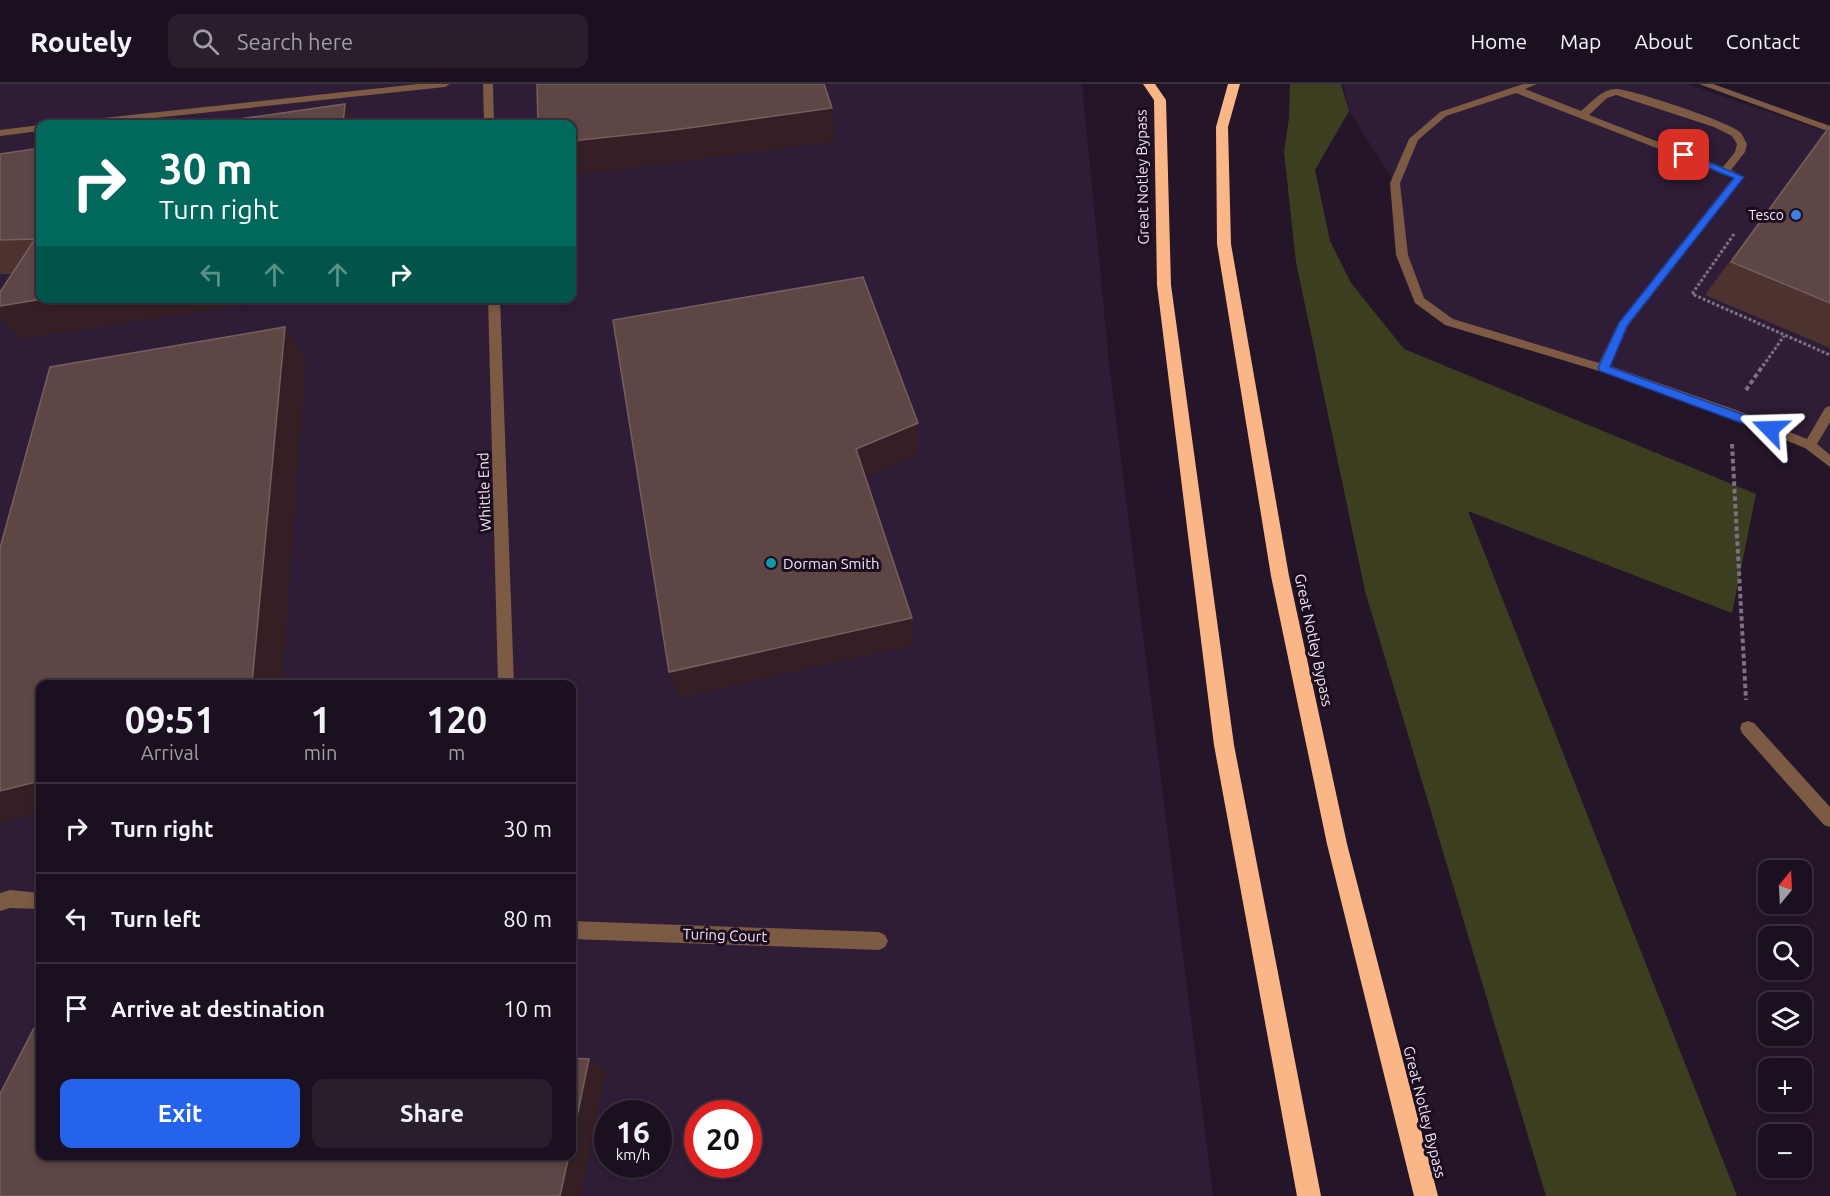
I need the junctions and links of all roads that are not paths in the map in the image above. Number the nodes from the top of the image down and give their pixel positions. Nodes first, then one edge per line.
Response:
1 (445, 84) edge
2 (488, 84) edge
3 (1149, 84) edge
4 (1234, 84) edge
5 (1532, 84) edge
6 (1704, 84) edge
7 (1518, 90) junction
8 (1582, 115) junction
9 (112, 120) edge
10 (489, 120) edge
11 (36, 128) edge
12 (1830, 129) edge
13 (0, 133) edge
14 (1725, 171) junction
15 (494, 303) edge
16 (1604, 368) junction
17 (1830, 411) edge
18 (1810, 445) junction
19 (1830, 462) edge
20 (506, 680) edge
21 (1748, 728) road end
22 (1830, 819) edge
23 (36, 901) edge
24 (0, 902) edge
25 (576, 930) edge
26 (879, 941) dead end
27 (1309, 1196) edge
28 (1426, 1196) edge

1 - 9 street
2 - 10 street
3 - 27 highway, Great Notley Bypass
4 - 28 highway, Great Notley Bypass
5 - 7 street
6 - 12 street
7 - 8 street
7 - 16 street
8 - 14 street
8 - 14 street
11 - 13 street
14 - 16 street
15 - 20 street, Whittle End
16 - 18 street
17 - 18 street
18 - 19 street
21 - 22 street
23 - 24 street
25 - 26 street, Turing Court

